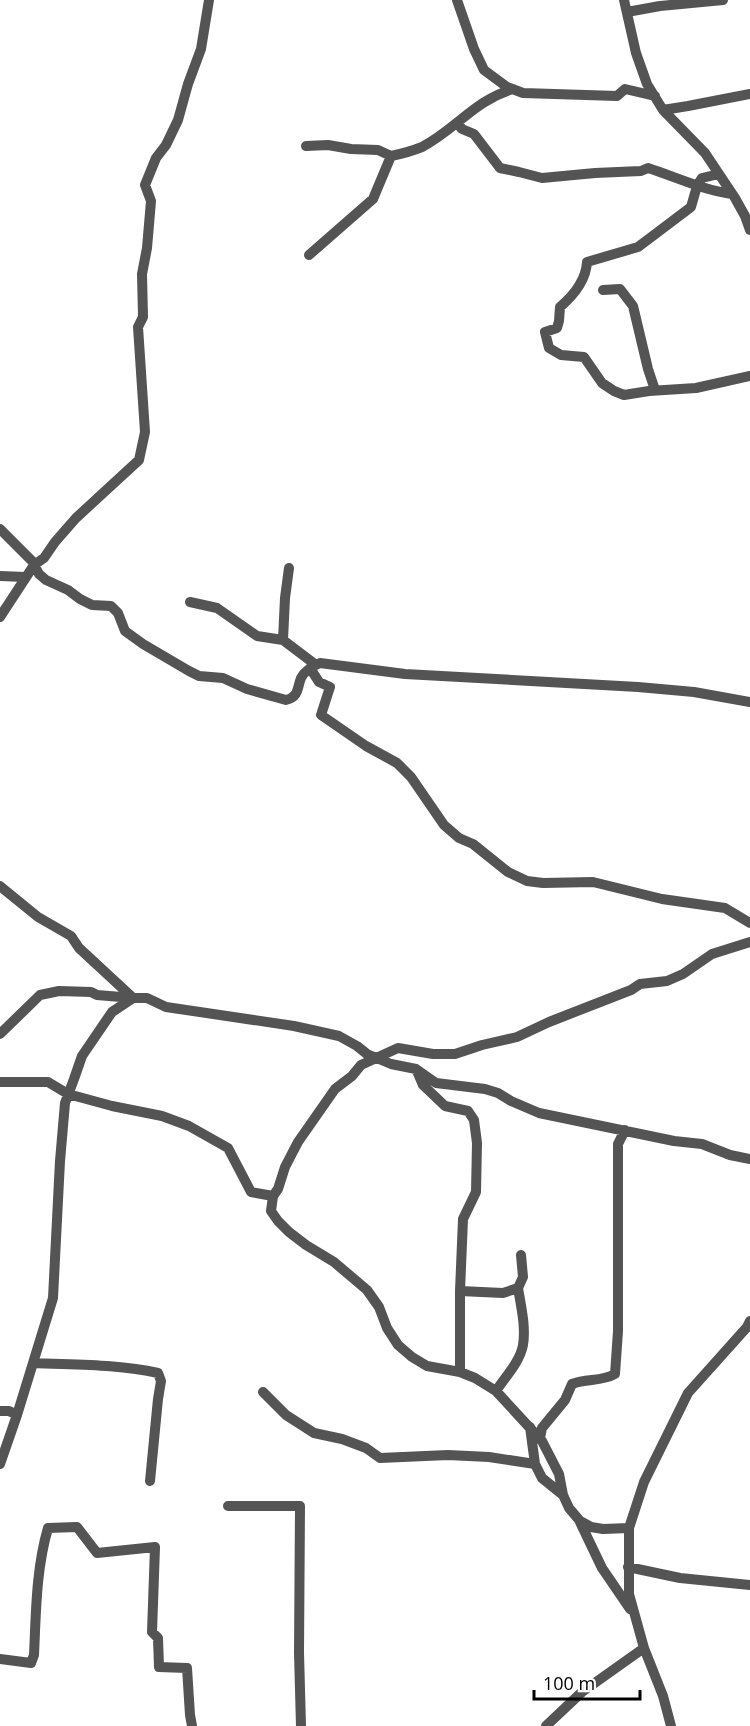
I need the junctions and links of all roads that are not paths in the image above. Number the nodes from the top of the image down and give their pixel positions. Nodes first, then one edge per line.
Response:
1 (209, 0) edge
2 (458, 0) edge
3 (723, 0) edge
4 (625, 4) edge
5 (513, 89) junction
6 (750, 94) edge
7 (655, 96) junction
8 (663, 110) junction
9 (457, 123) junction
10 (306, 146) dead end
11 (391, 156) junction
12 (719, 174) junction
13 (696, 186) junction
14 (732, 194) junction
15 (750, 230) edge
16 (309, 255) dead end
17 (603, 290) dead end
18 (750, 376) edge
19 (655, 390) junction
20 (0, 529) edge
21 (34, 565) junction
22 (289, 568) dead end
23 (0, 576) edge
24 (25, 577) junction
25 (190, 602) dead end
26 (0, 617) edge
27 (283, 640) junction
28 (313, 666) junction
29 (750, 702) edge
30 (0, 886) edge
31 (750, 923) edge
32 (750, 942) edge
33 (134, 998) junction
34 (0, 1034) edge
35 (376, 1058) junction
36 (416, 1069) junction
37 (0, 1082) edge
38 (68, 1094) junction
39 (626, 1130) junction
40 (750, 1159) edge
41 (273, 1196) junction
42 (521, 1255) dead end
43 (518, 1288) junction
44 (460, 1291) junction
45 (750, 1321) edge
46 (33, 1363) junction
47 (460, 1372) junction
48 (496, 1390) junction
49 (263, 1392) dead end
50 (0, 1411) edge
51 (17, 1414) junction
52 (530, 1427) junction
53 (540, 1438) junction
54 (0, 1464) edge
55 (535, 1464) junction
56 (150, 1480) dead end
57 (563, 1495) junction
58 (228, 1506) dead end
59 (580, 1521) junction
60 (629, 1528) junction
61 (628, 1567) junction
62 (750, 1585) edge
63 (634, 1615) junction
64 (644, 1648) junction
65 (0, 1659) edge
66 (192, 1726) edge
67 (301, 1726) edge
68 (546, 1726) edge
69 (671, 1726) edge

1 - 21 street
2 - 5 street
3 - 4 street
4 - 7 street
5 - 7 street
5 - 9 street
6 - 8 street
7 - 8 street
8 - 12 street
9 - 11 street
9 - 13 street
10 - 11 street
11 - 16 street
12 - 13 street
12 - 14 street
13 - 14 street
13 - 19 street
14 - 15 street
17 - 19 street
18 - 19 street
20 - 21 street
21 - 24 street
21 - 28 street
22 - 27 street
23 - 24 street
24 - 26 street
25 - 27 street
27 - 28 street
28 - 29 street
28 - 31 street
30 - 33 street
32 - 35 street
33 - 34 street
33 - 35 street
33 - 38 street
35 - 36 street
35 - 41 street
36 - 39 street
36 - 44 street
37 - 38 street
38 - 41 street
38 - 46 street
39 - 40 street
39 - 53 street
41 - 47 street
42 - 43 street
43 - 44 street
43 - 48 street
44 - 47 street
45 - 60 street
46 - 51 street
46 - 56 street
47 - 48 street
48 - 52 street
49 - 55 street
50 - 51 street
51 - 54 street
52 - 53 street
52 - 55 street
53 - 57 street
55 - 57 street
57 - 59 street
58 - 67 street
59 - 60 street
59 - 63 street
60 - 61 street
61 - 62 street
61 - 63 street
63 - 64 street
64 - 68 street
64 - 69 street
65 - 66 street

